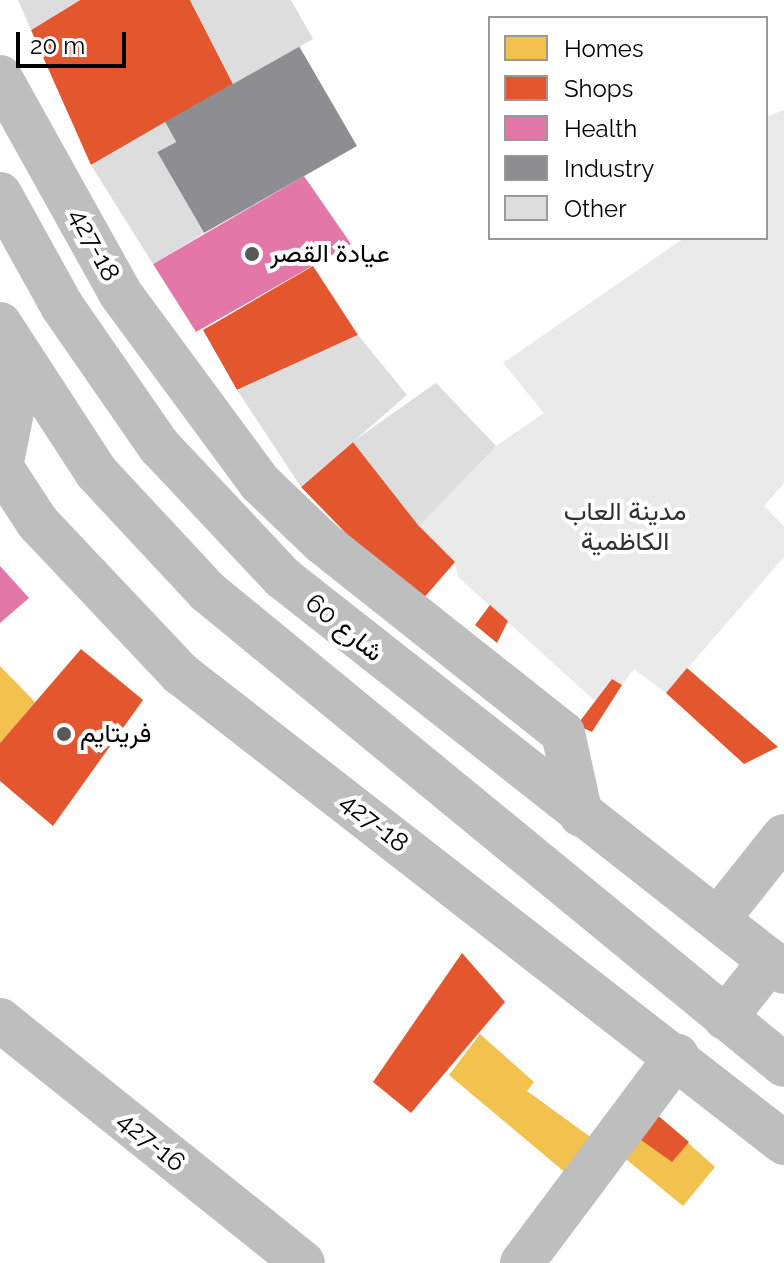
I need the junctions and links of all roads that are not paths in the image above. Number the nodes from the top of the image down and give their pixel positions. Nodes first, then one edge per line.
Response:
1 (0, 77) edge
2 (0, 194) edge
3 (0, 324) edge
4 (22, 362) junction
5 (1, 466) edge
6 (581, 815) junction
7 (784, 836) edge
8 (718, 919) junction
9 (777, 966) edge
10 (725, 1018) junction
11 (7, 1042) edge
12 (677, 1056) junction
13 (784, 1065) edge
14 (784, 1143) edge
15 (303, 1263) edge
16 (522, 1263) edge

1 - 6 street, 427-18
2 - 6 street, شارع 60
3 - 4 street
4 - 5 street
4 - 10 street
5 - 12 street, 427-18
6 - 8 street, شارع 60
7 - 8 street
8 - 9 street, شارع 60
9 - 10 street
10 - 13 street
11 - 15 street, 427-16
12 - 14 street, 427-18
12 - 16 street

